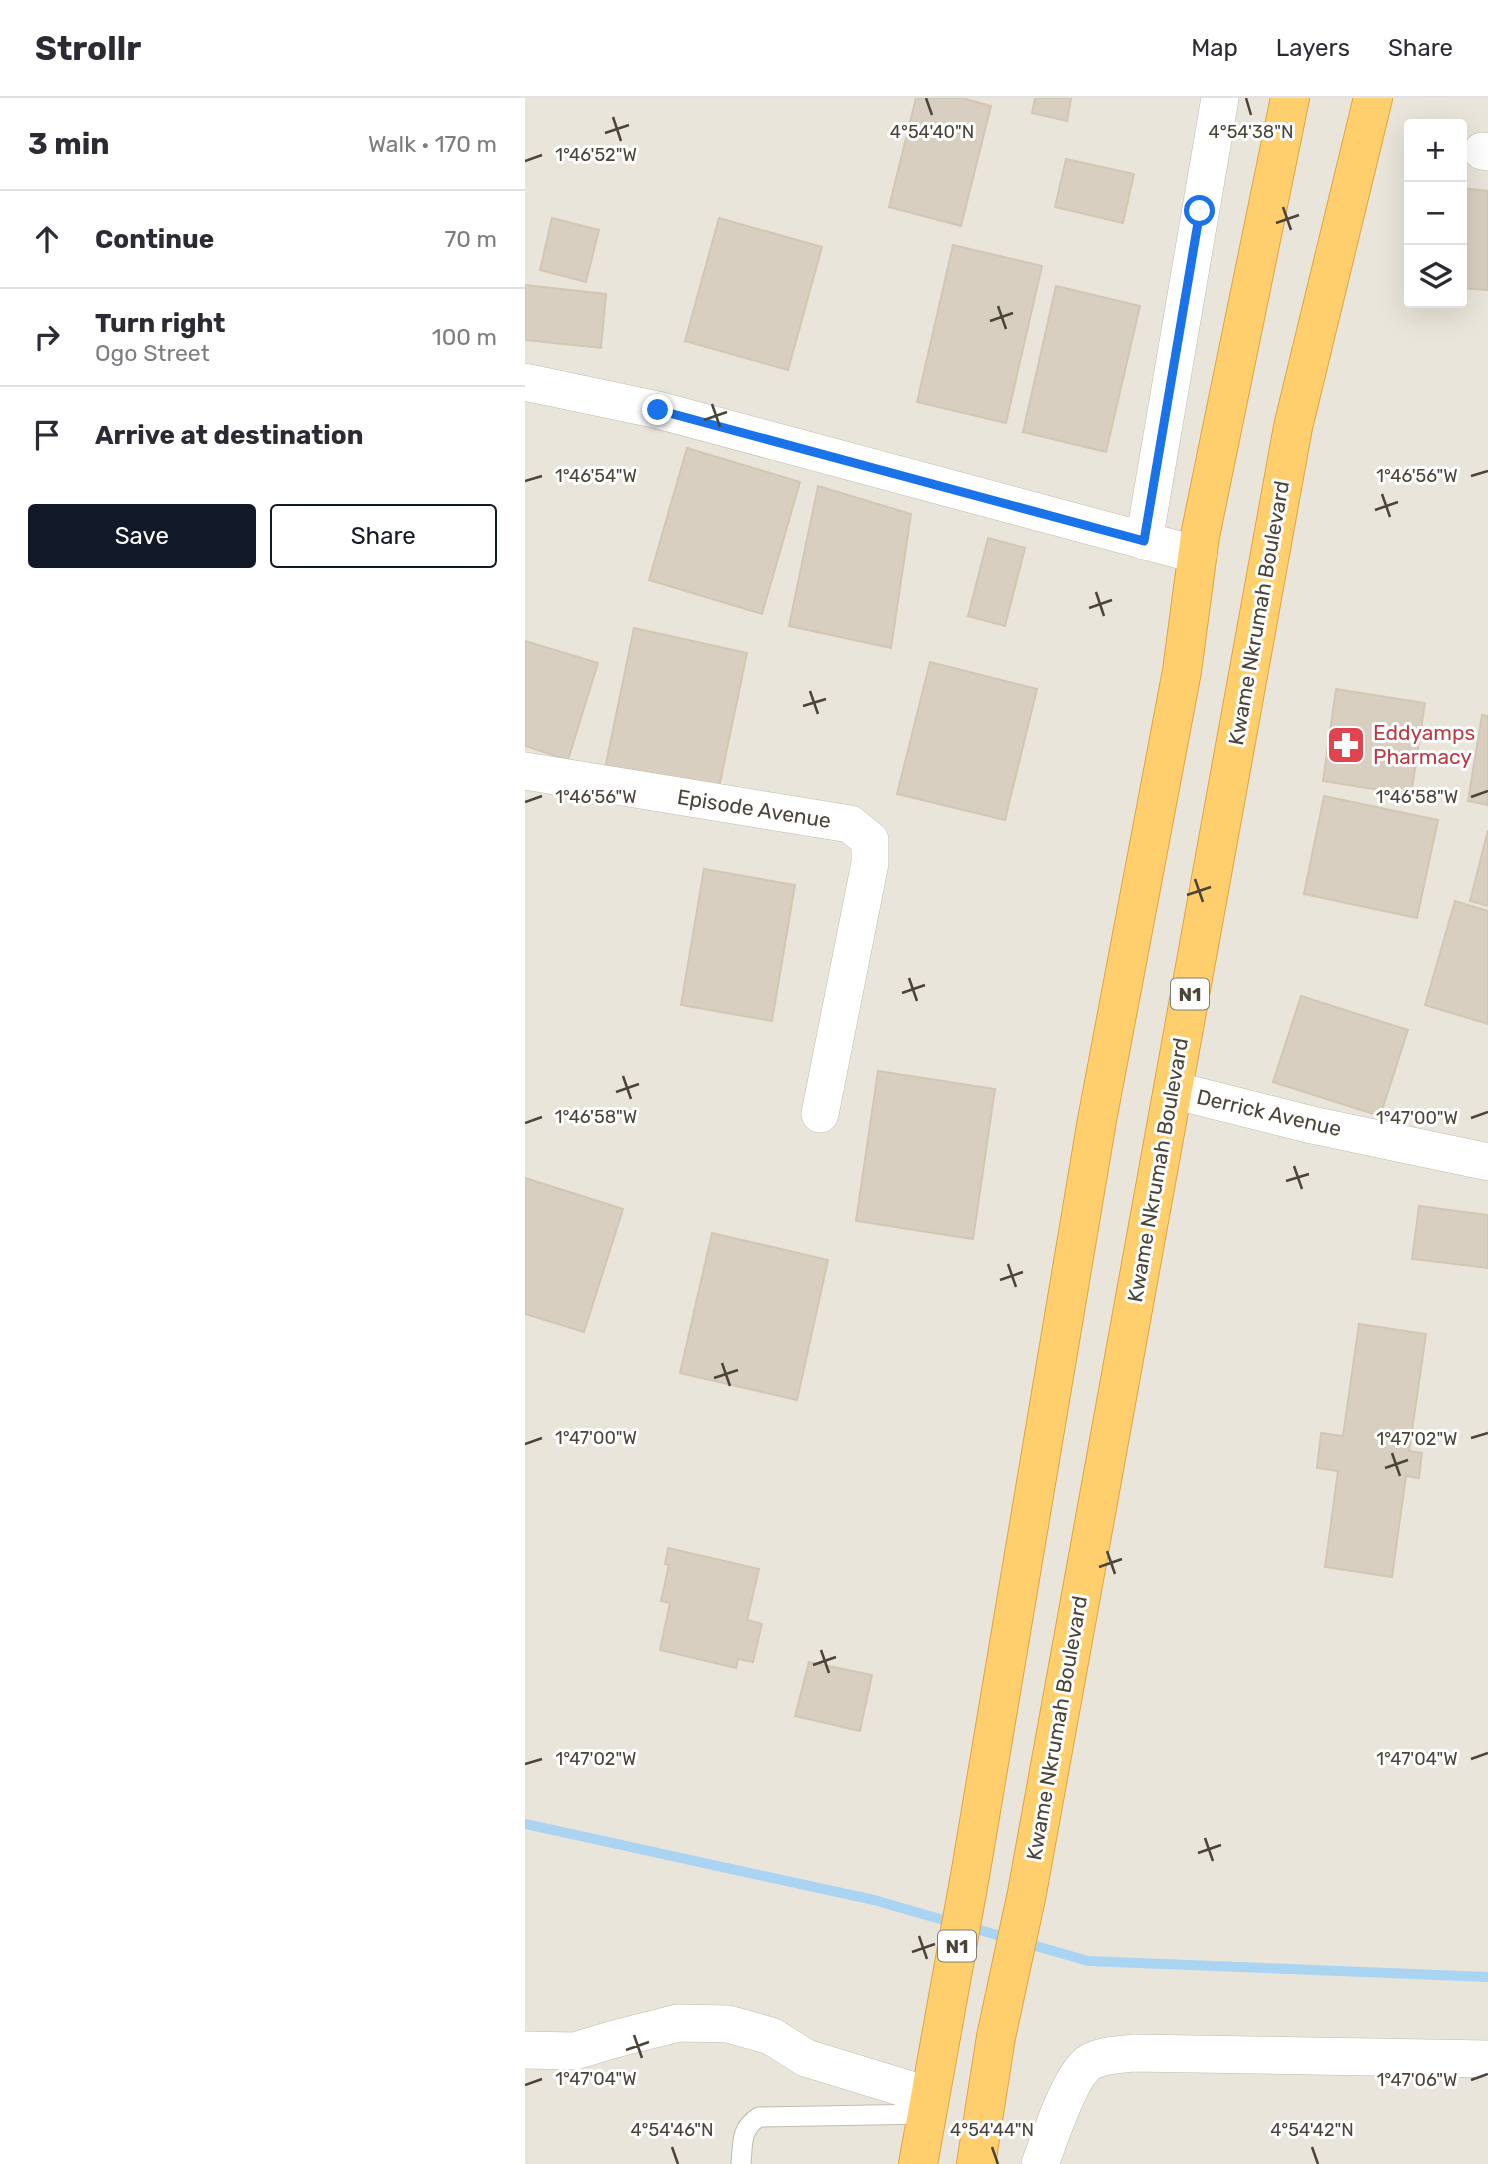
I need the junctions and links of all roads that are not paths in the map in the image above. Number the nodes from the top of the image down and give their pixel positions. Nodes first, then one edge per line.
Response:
1 (1220, 98) edge
2 (1290, 98) edge
3 (1373, 98) edge
4 (525, 382) edge
5 (1144, 541) junction
6 (1198, 555) junction
7 (525, 771) edge
8 (1173, 1090) junction
9 (820, 1114) dead end
10 (1488, 1161) edge
11 (525, 2050) edge
12 (1488, 2059) edge
13 (929, 2105) junction
14 (741, 2164) edge
15 (918, 2164) edge
16 (975, 2164) edge
17 (1040, 2164) edge

1 - 5 street
2 - 6 highway, N1
3 - 8 highway, Kwame Nkrumah Boulevard / N1
4 - 5 street
5 - 6 street
6 - 13 highway, N1
7 - 9 street, Episode Avenue
8 - 10 street, Derrick Avenue
8 - 16 highway, Kwame Nkrumah Boulevard / N1
11 - 13 street
12 - 17 street
13 - 14 lane
13 - 15 highway, N1

